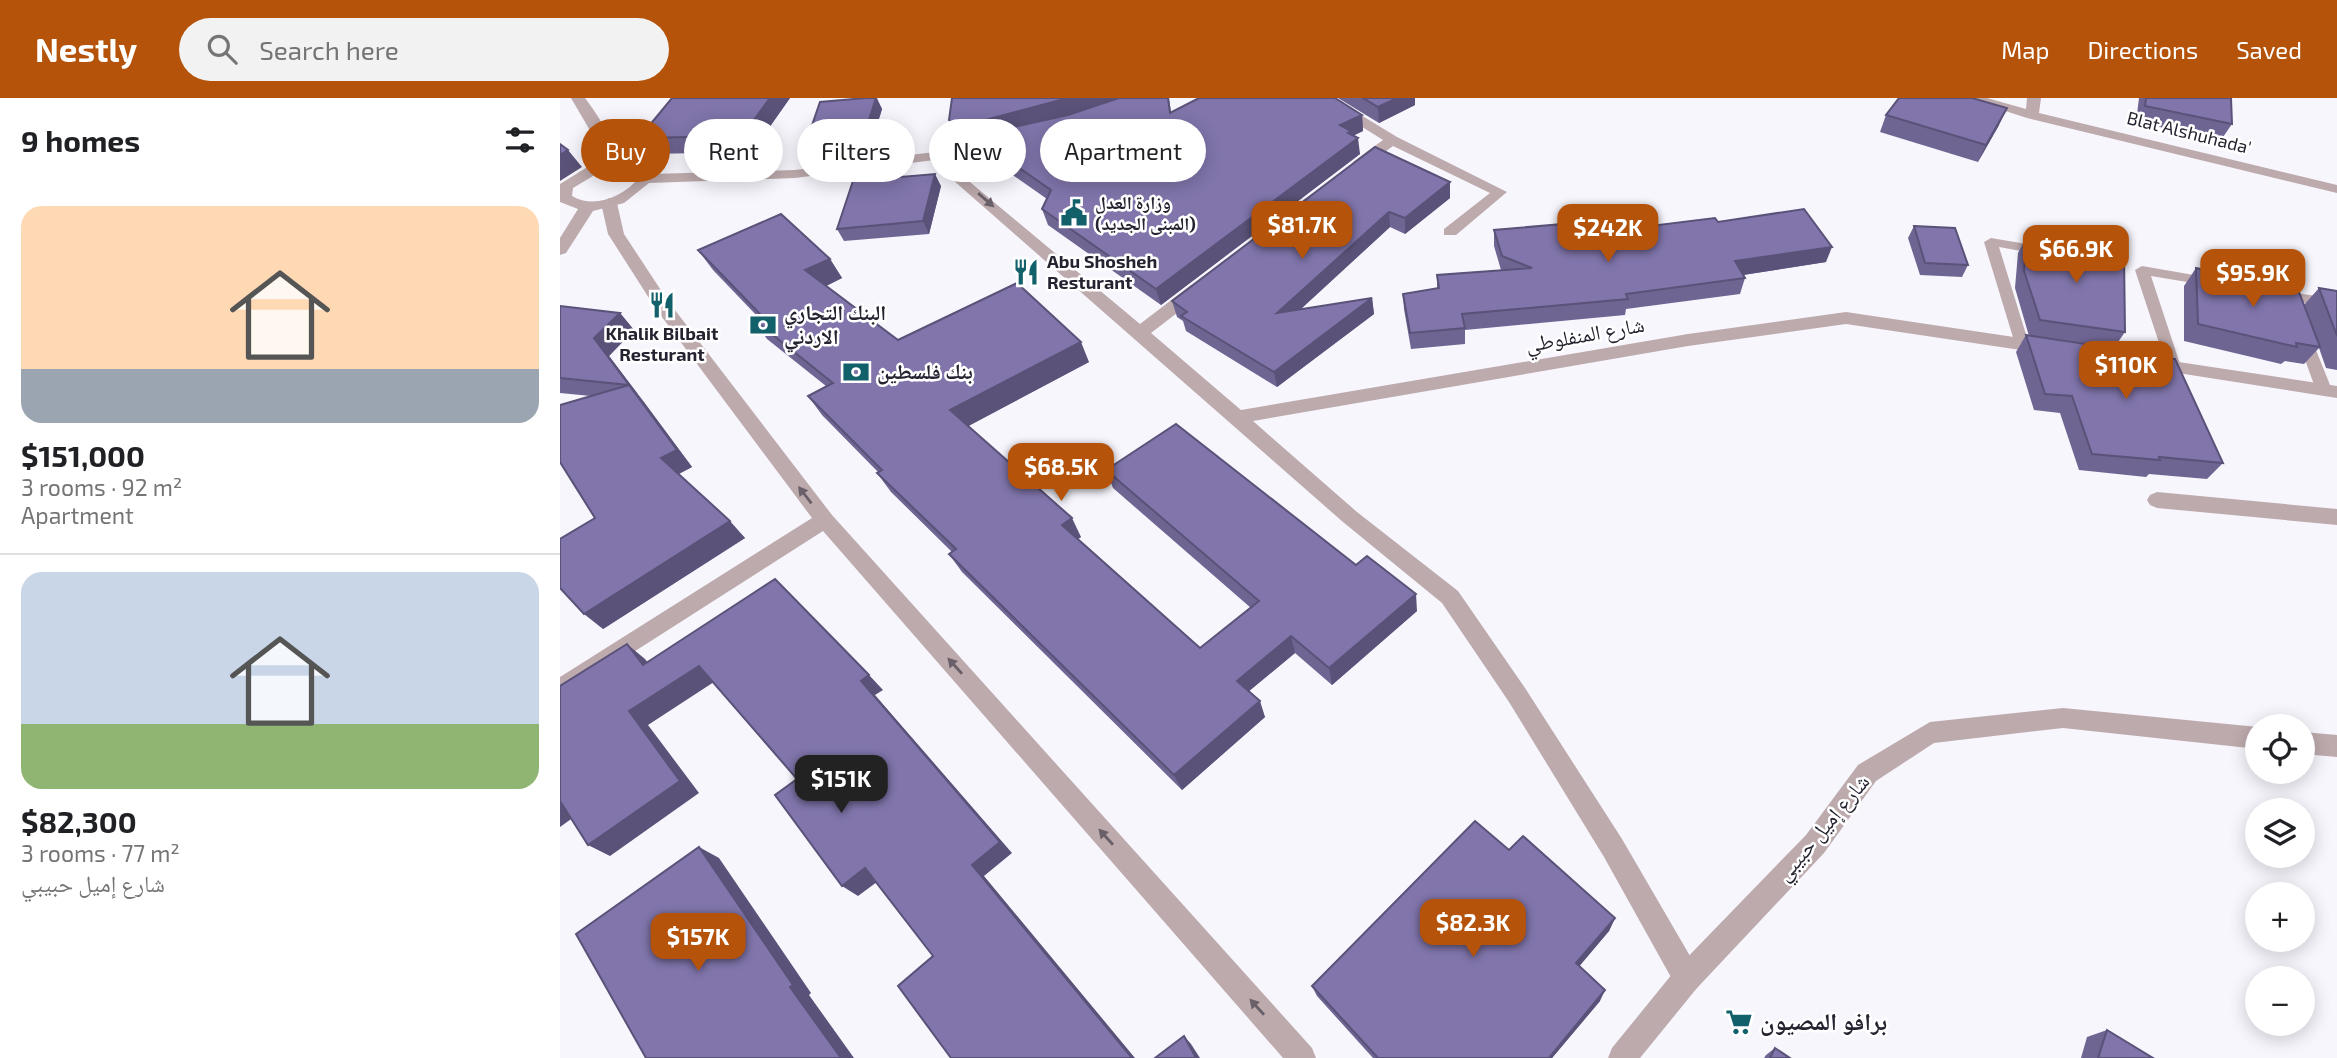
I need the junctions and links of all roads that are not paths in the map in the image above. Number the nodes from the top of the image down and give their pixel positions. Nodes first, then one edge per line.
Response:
1 (578, 98) edge
2 (1323, 98) edge
3 (1972, 98) edge
4 (2034, 98) edge
5 (2032, 115) junction
6 (593, 119) edge
7 (1392, 140) junction
8 (929, 157) edge
9 (1345, 174) edge
10 (581, 177) edge
11 (670, 178) edge
12 (642, 182) edge
13 (964, 182) edge
14 (2337, 189) edge
15 (562, 199) edge
16 (599, 204) junction
17 (1450, 232) dead end
18 (560, 250) edge
19 (2056, 253) edge
20 (1205, 283) edge
21 (2221, 284) edge
22 (2337, 303) edge
23 (1140, 333) junction
24 (2022, 344) junction
25 (2061, 350) edge
26 (2139, 362) edge
27 (2174, 367) junction
28 (2330, 391) edge
29 (1237, 417) junction
30 (2157, 500) dead end
31 (2337, 517) edge
32 (825, 520) junction
33 (560, 689) edge
34 (2245, 737) edge
35 (2315, 744) edge
36 (2337, 746) edge
37 (1687, 978) junction
38 (1302, 1058) edge
39 (1622, 1058) edge

1 - 6 street
2 - 7 street
3 - 5 street, Blat Alshuhada'
4 - 5 street
5 - 14 street, Blat Alshuhada'
7 - 9 street
7 - 17 street
8 - 11 street
10 - 15 street
12 - 16 street
13 -> 23 street
15 - 16 street
16 - 18 street
32 -> 16 street
19 - 24 lane
20 - 23 street
21 - 27 lane
22 - 28 lane
23 - 29 street
24 - 25 street, شارع المنفلوطي
24 - 29 street, شارع المنفلوطي
26 - 27 street
27 - 28 street
29 - 37 street
30 - 31 street
32 - 33 street
38 -> 32 street
34 - 37 street, شارع إميل حبيبي
35 - 36 street
37 - 39 street, شارع إميل حبيبي

